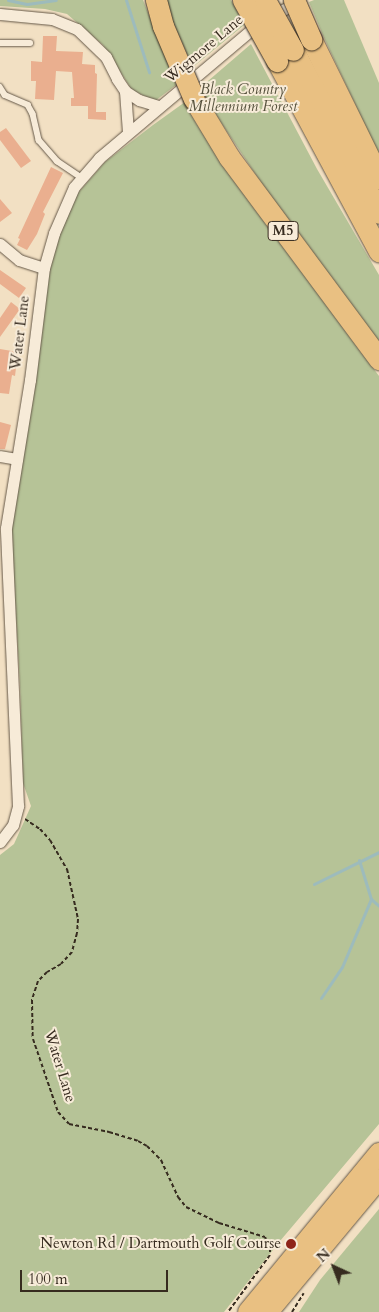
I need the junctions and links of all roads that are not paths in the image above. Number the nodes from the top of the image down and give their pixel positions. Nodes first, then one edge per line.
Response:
1 (156, 0) edge
2 (243, 0) edge
3 (265, 0) edge
4 (294, 0) edge
5 (303, 0) edge
6 (0, 14) edge
7 (0, 43) edge
8 (30, 43) dead end
9 (285, 56) junction
10 (0, 87) edge
11 (126, 91) junction
12 (159, 106) junction
13 (128, 132) junction
14 (81, 177) junction
15 (379, 178) edge
16 (379, 213) edge
17 (0, 244) edge
18 (379, 251) edge
19 (44, 268) junction
20 (379, 359) edge
21 (0, 456) edge
22 (17, 459) junction
23 (12, 703) junction
24 (0, 704) edge
25 (2, 840) edge
26 (379, 1153) edge
27 (379, 1179) edge
28 (295, 1280) junction
29 (248, 1312) edge
30 (268, 1312) edge
31 (276, 1312) edge

1 - 20 highway, M5, bridge
2 - 9 highway, bridge
3 - 9 highway, bridge
4 - 15 highway, bridge
5 - 12 street, Wigmore Lane
6 - 11 street
7 - 8 lane
9 - 16 highway
9 - 18 highway
10 - 14 lane
11 - 12 street
11 - 13 street
12 - 13 street, Water Lane
13 - 14 street, Water Lane
14 - 19 street, Water Lane
17 - 19 street
19 - 22 street, Water Lane
21 - 22 street
22 - 23 street, Water Lane
23 - 24 street
23 - 25 street, Water Lane
26 - 29 highway
27 - 28 highway
28 - 30 highway
28 - 31 street

